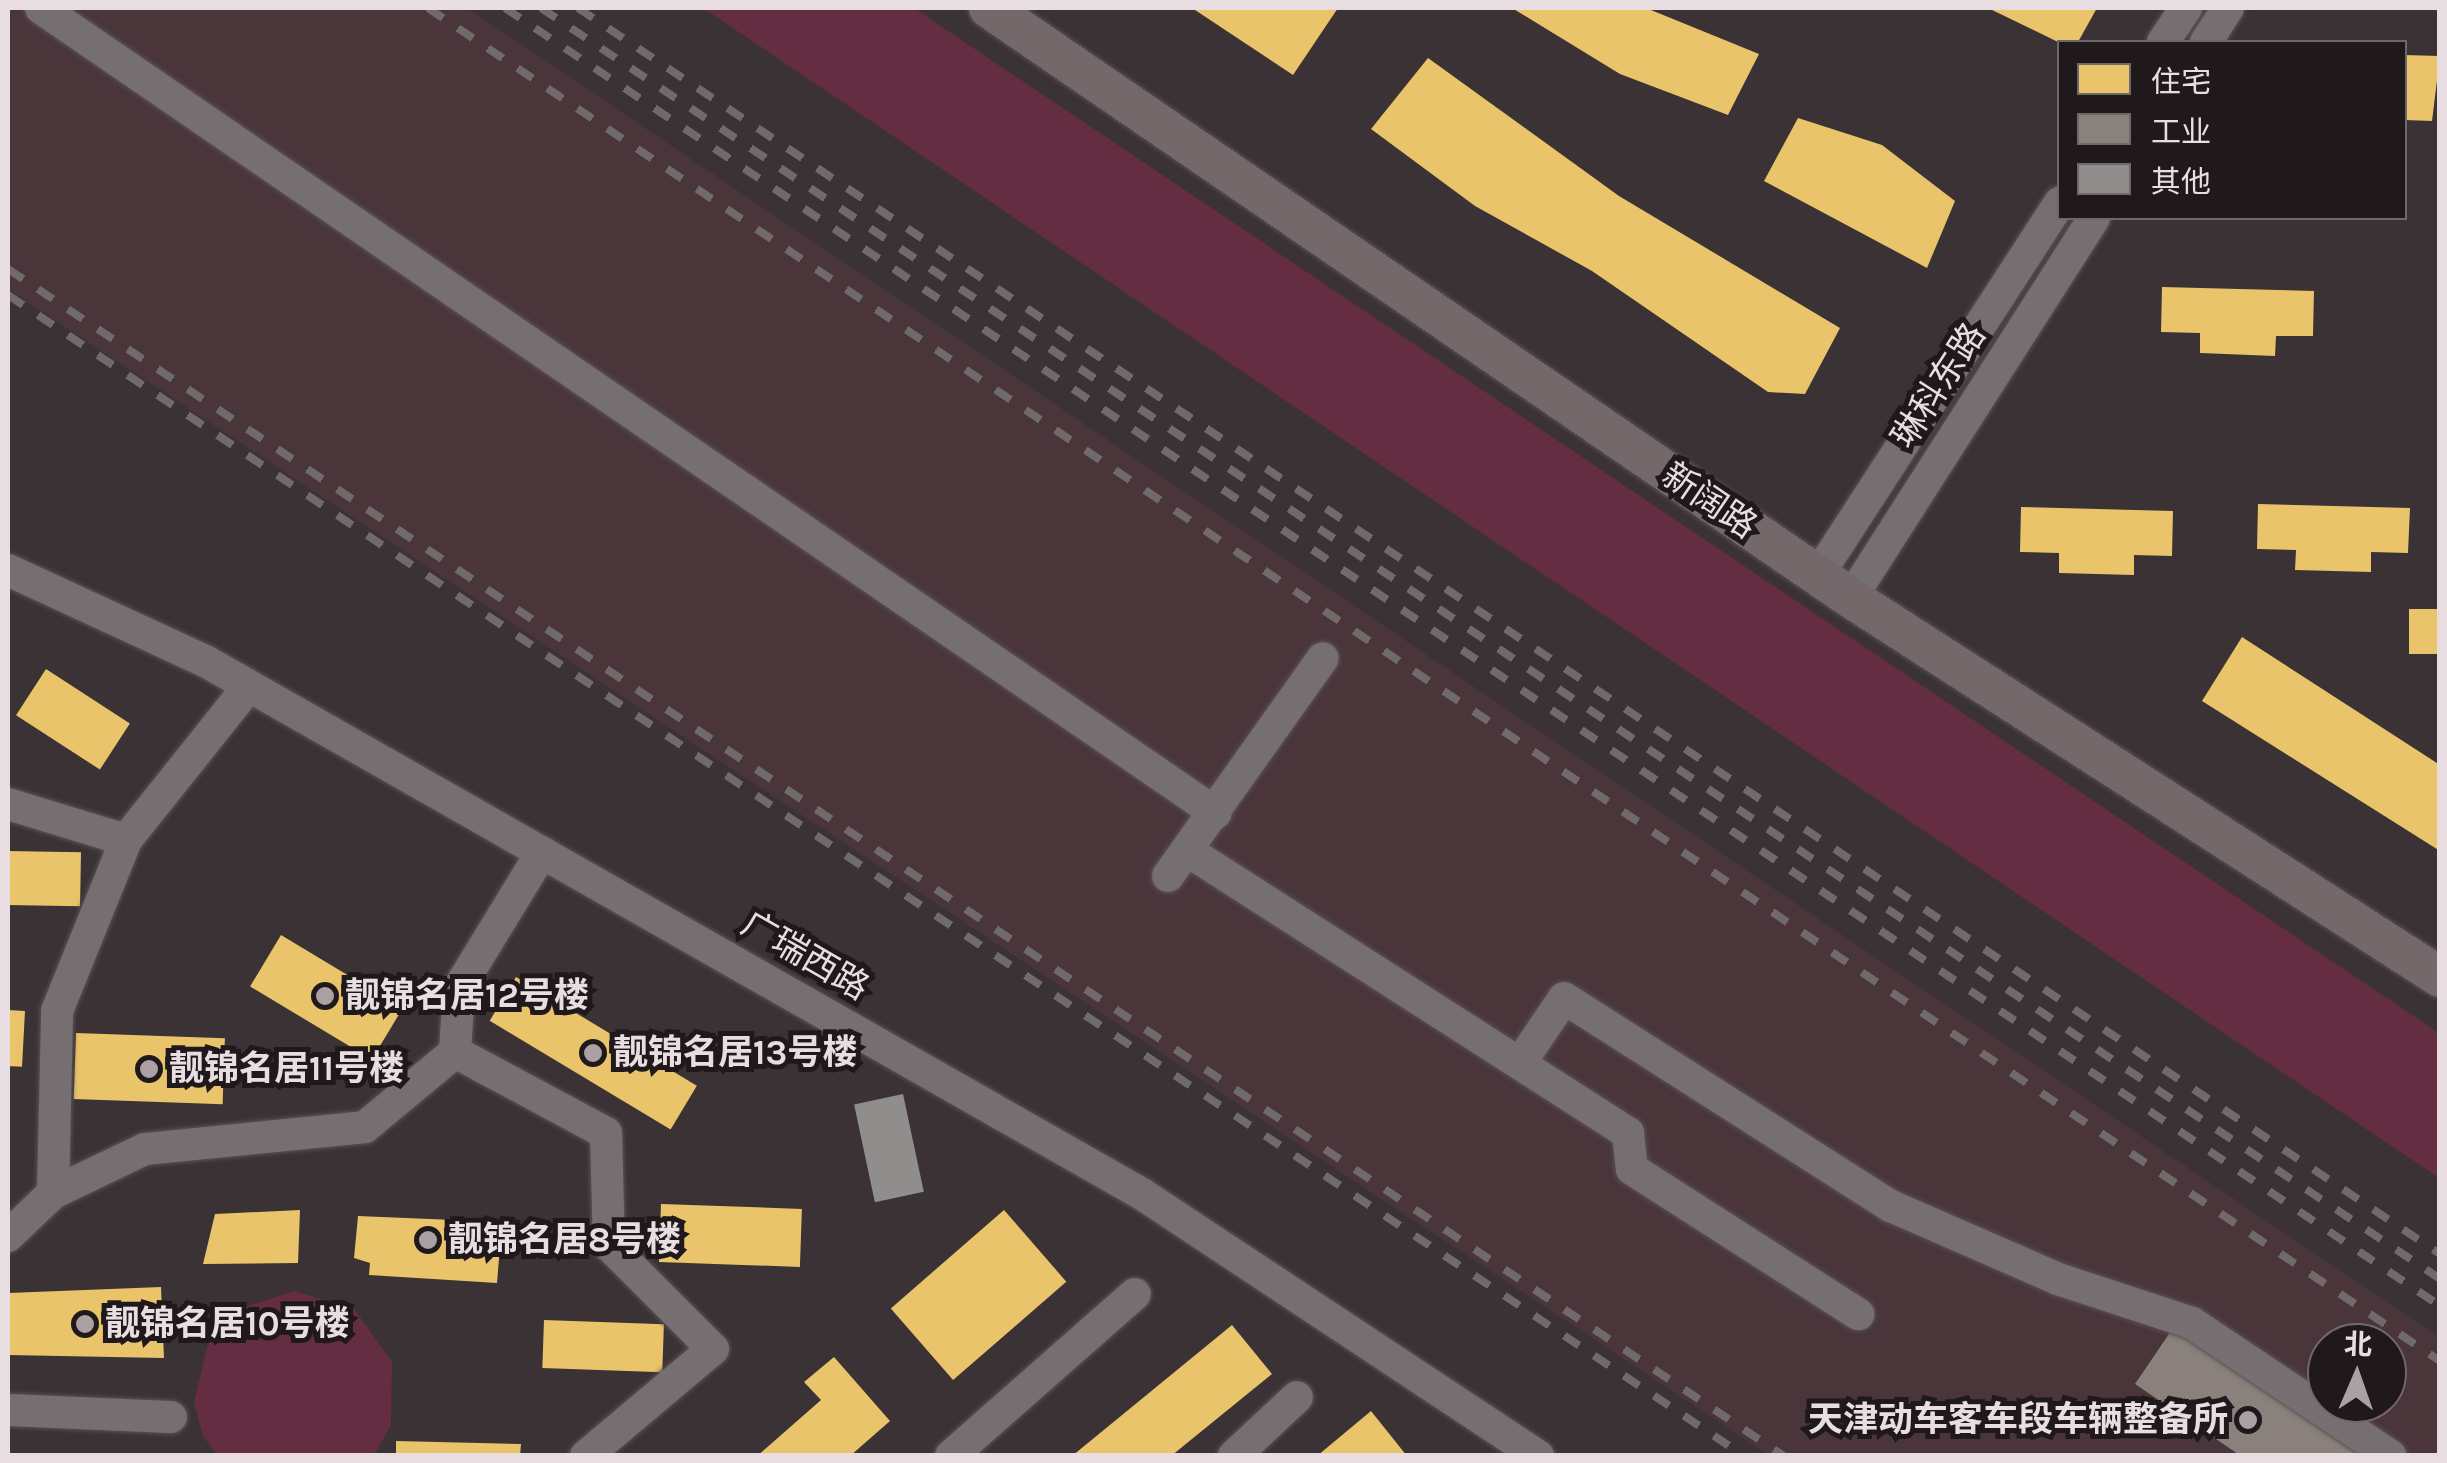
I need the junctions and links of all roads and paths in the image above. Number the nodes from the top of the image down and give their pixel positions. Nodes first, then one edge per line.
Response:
1 (40, 8) edge
2 (989, 8) edge
3 (2186, 8) edge
4 (2228, 8) edge
5 (2165, 40) edge
6 (2207, 40) edge
7 (2057, 208) edge
8 (2093, 220) edge
9 (8, 570) edge
10 (1818, 575) junction
11 (1851, 598) junction
12 (1323, 658) dead end
13 (249, 686) junction
14 (8, 804) edge
15 (1216, 812) junction
16 (126, 840) junction
17 (542, 852) junction
18 (2440, 977) edge
19 (455, 1052) junction
20 (1520, 1063) junction
21 (53, 1194) junction
22 (8, 1236) edge
23 (1135, 1294) dead end
24 (1858, 1314) dead end
25 (1297, 1397) dead end
26 (8, 1410) edge
27 (171, 1417) dead end
28 (970, 1449) edge
29 (586, 1456) edge
30 (1234, 1456) edge
31 (1538, 1456) edge
32 (2391, 1456) edge

1 - 15 street
2 - 10 main road, 新阔路
3 - 5 street
4 - 6 street
7 - 10 street, 琳科东路
8 - 11 street, 琳科东路
9 - 13 street, 广瑞西路
10 - 11 main road, 新阔路
11 - 18 main road, 新阔路
12 - 15 street
13 - 16 street
13 - 17 street, 广瑞西路
14 - 16 street
15 - 20 street
16 - 21 street
17 - 19 street
17 - 31 street, 广瑞西路
19 - 21 street
19 - 29 street
20 - 24 street
20 - 32 street
21 - 22 street
23 - 28 street
25 - 30 street
26 - 27 street

